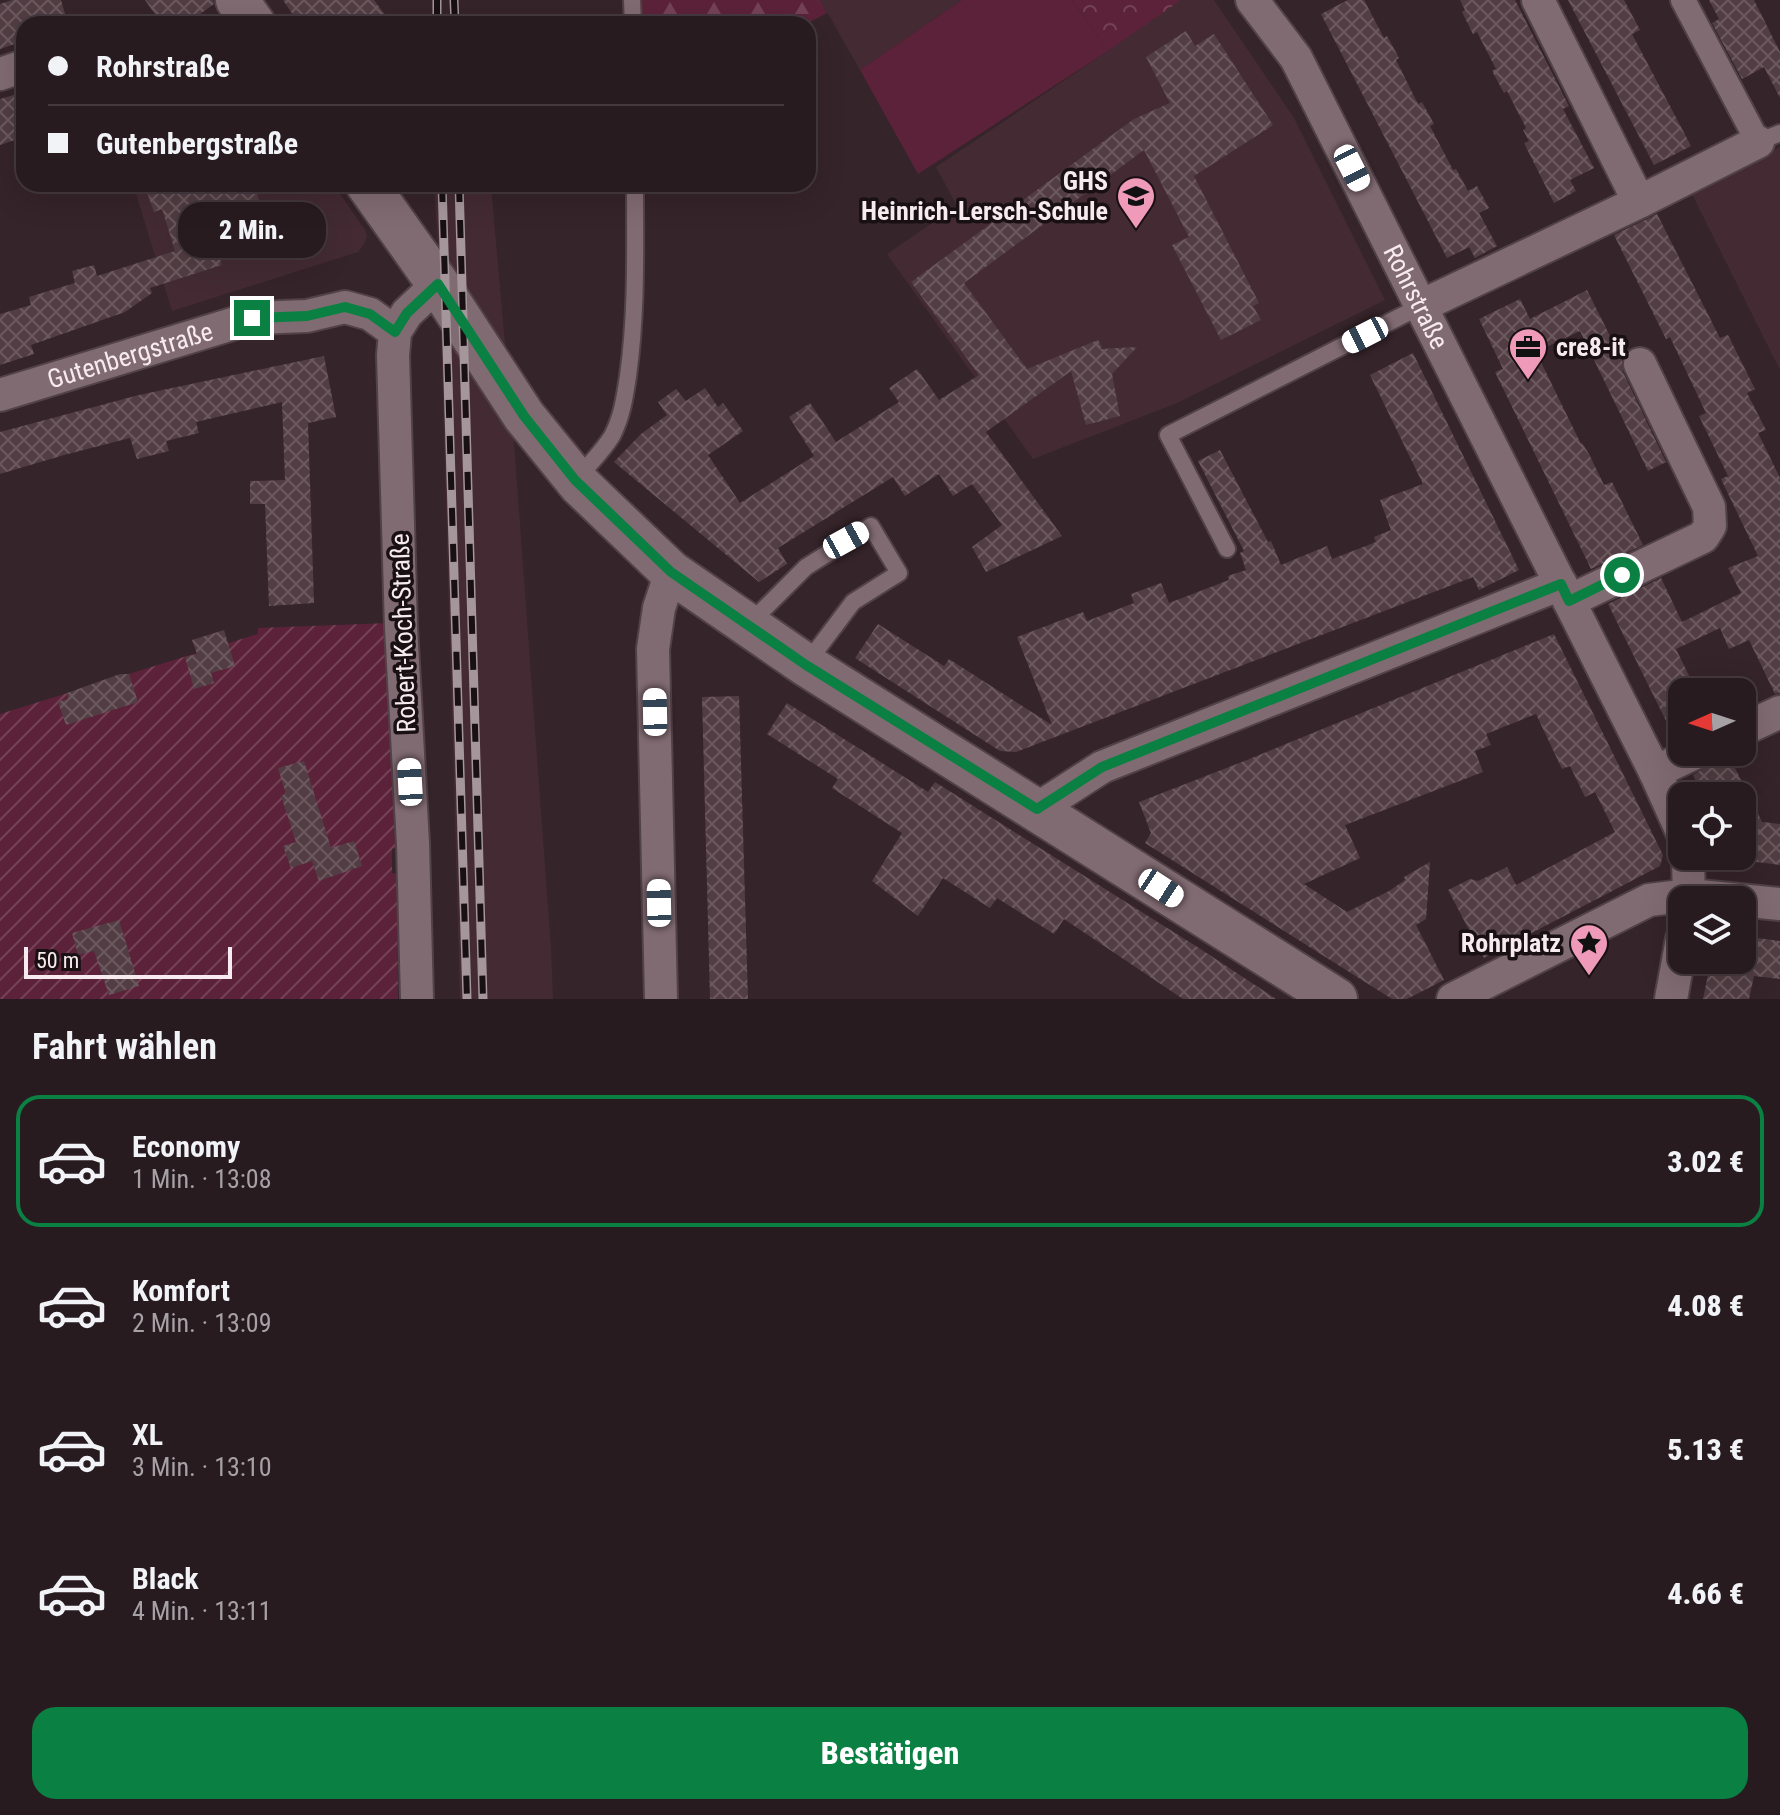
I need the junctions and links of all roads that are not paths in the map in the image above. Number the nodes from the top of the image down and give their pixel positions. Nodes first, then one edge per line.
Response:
1 (1252, 0) edge
2 (1538, 0) edge
3 (1683, 0) edge
4 (1769, 138) edge
5 (373, 192) edge
6 (635, 192) edge
7 (1639, 202) junction
8 (438, 284) junction
9 (1421, 306) junction
10 (395, 332) junction
11 (1640, 364) dead end
12 (0, 395) edge
13 (575, 480) junction
14 (1227, 549) dead end
15 (671, 572) junction
16 (1565, 592) junction
17 (748, 626) junction
18 (806, 665) junction
19 (1780, 712) edge
20 (1756, 723) edge
21 (1668, 766) edge
22 (1655, 772) junction
23 (1668, 801) edge
24 (1037, 809) junction
25 (1668, 899) edge
26 (1756, 900) edge
27 (1780, 904) edge
28 (1676, 974) edge
29 (417, 999) edge
30 (661, 999) edge
31 (1336, 999) edge
32 (1453, 999) edge
33 (1671, 999) edge

1 - 9 street, Rohrstraße
2 - 7 street
3 - 4 street
4 - 7 street
5 - 8 street
6 - 13 lane
7 - 9 street
8 - 10 street
8 - 13 street
9 - 14 lane
9 - 16 street, Rohrstraße
10 - 12 street, Gutenbergstraße
10 - 29 street, Robert-Koch-Straße
11 - 16 street
13 - 15 street
15 - 17 street
15 - 30 street
16 - 22 street, Rohrstraße
16 - 24 street
17 - 18 street
17 - 18 lane
18 - 24 street
19 - 20 street
21 - 22 street
22 - 23 street, Rohrstraße
24 - 31 street
25 - 32 street
26 - 27 street
28 - 33 street

